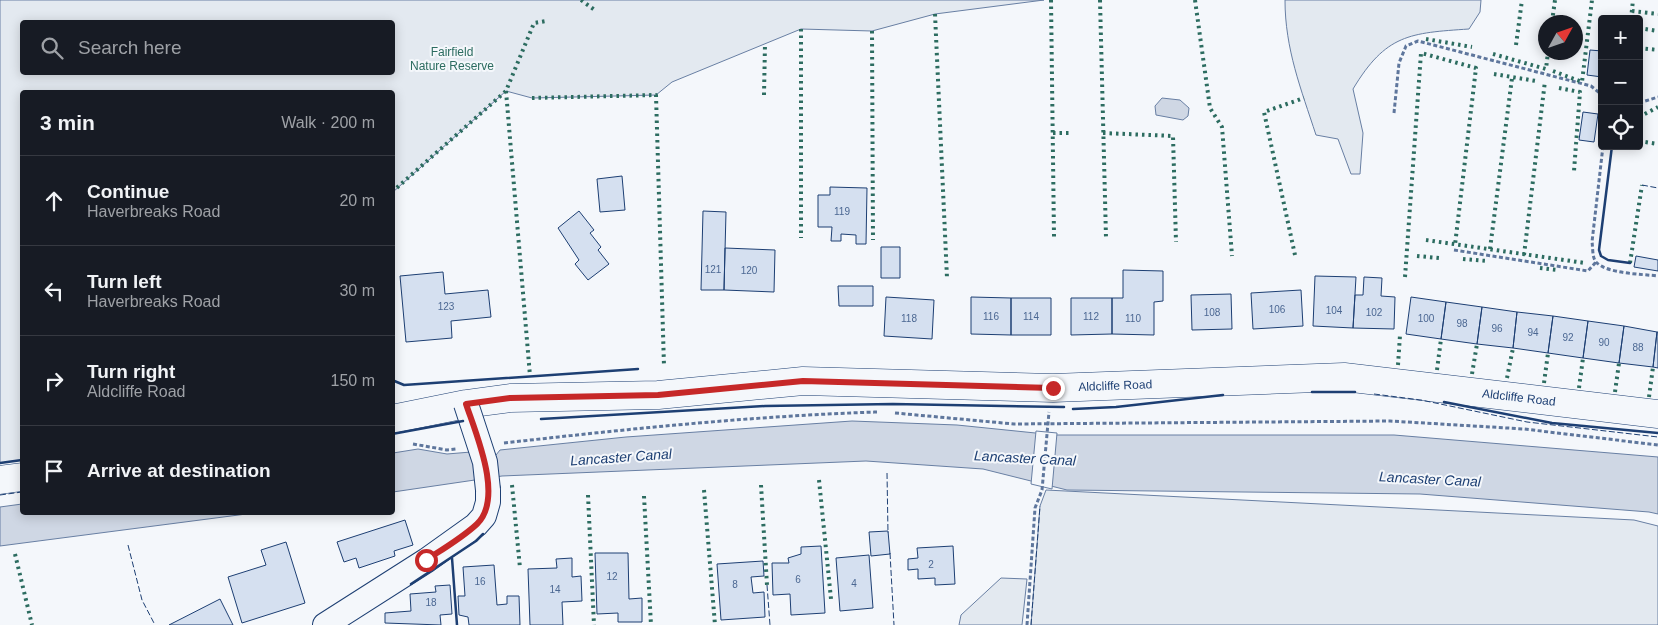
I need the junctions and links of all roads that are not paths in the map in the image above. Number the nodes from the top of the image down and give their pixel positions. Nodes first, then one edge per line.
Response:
1 (466, 404) junction
2 (1658, 414) edge
3 (395, 418) edge
4 (20, 477) edge
5 (0, 480) edge
6 (325, 625) edge

1 - 2 street, Aldcliffe Road
1 - 3 street, Aldcliffe Road
1 - 6 street, bridge
4 - 5 street

